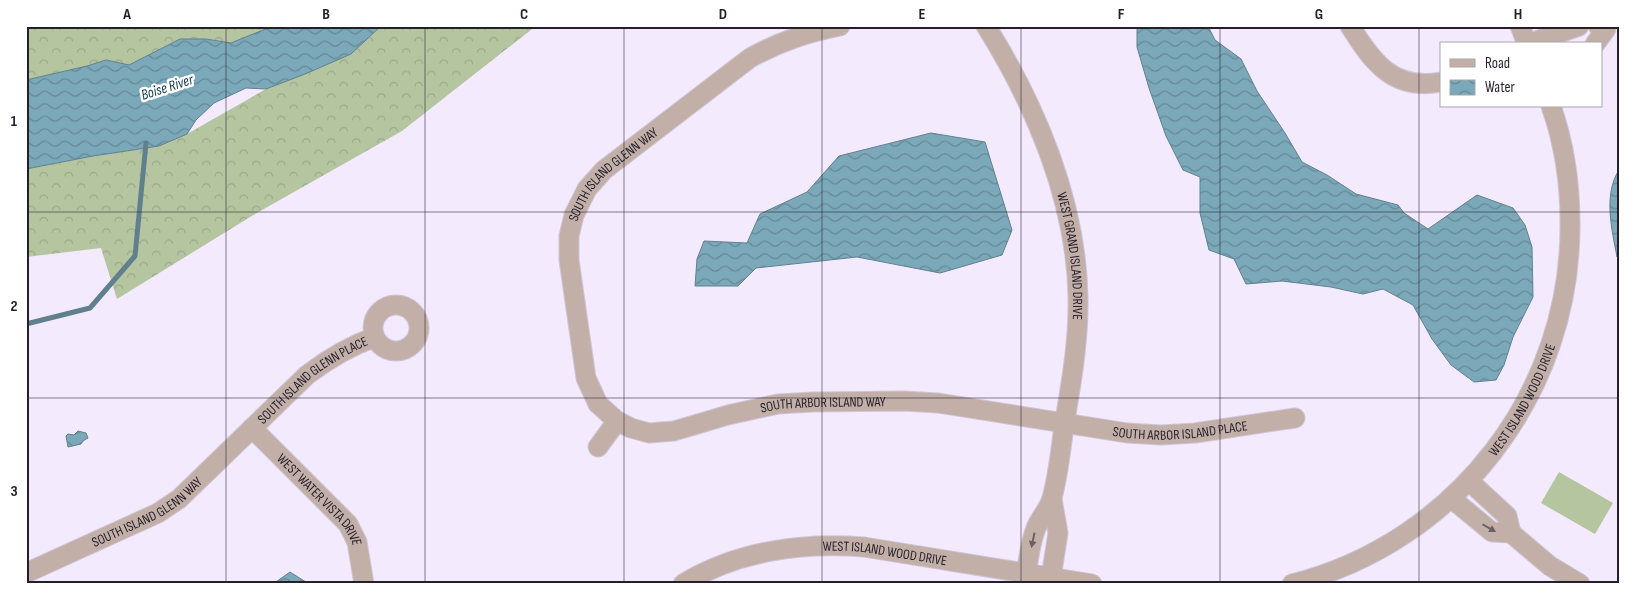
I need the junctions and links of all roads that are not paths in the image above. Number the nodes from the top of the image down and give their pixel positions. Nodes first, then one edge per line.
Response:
1 (840, 26) edge
2 (986, 26) edge
3 (1350, 26) edge
4 (1520, 26) edge
5 (1579, 26) edge
6 (1526, 42) edge
7 (1533, 42) edge
8 (1440, 82) edge
9 (1552, 108) edge
10 (375, 337) dead end
11 (1295, 418) dead end
12 (616, 421) junction
13 (1064, 423) junction
14 (252, 428) junction
15 (598, 447) dead end
16 (1468, 481) junction
17 (1451, 498) junction
18 (1052, 499) junction
19 (1511, 533) junction
20 (26, 573) edge
21 (1026, 579) edge
22 (1051, 581) edge
23 (364, 584) edge
24 (683, 584) edge
25 (1092, 584) edge
26 (1292, 584) edge
27 (1580, 584) edge

1 - 12 street, SOUTH ISLAND GLENN WAY
2 - 13 street, WEST GRAND ISLAND DRIVE
3 - 8 street
4 - 6 street
5 - 7 street
9 - 16 street, WEST ISLAND WOOD DRIVE
10 - 14 street, SOUTH ISLAND GLENN PLACE
11 - 13 street, SOUTH ARBOR ISLAND PLACE
12 - 13 street, SOUTH ARBOR ISLAND WAY
12 - 15 street
13 - 18 street, WEST GRAND ISLAND DRIVE
14 - 20 street, SOUTH ISLAND GLENN WAY
14 - 23 street, WEST WATER VISTA DRIVE
16 - 17 street, WEST ISLAND WOOD DRIVE
16 - 19 street
17 -> 19 street
17 - 26 street, WEST ISLAND WOOD DRIVE
18 -> 21 street, WEST GRAND ISLAND DRIVE
18 - 22 street, WEST GRAND ISLAND DRIVE
19 - 27 street
21 - 22 street, WEST ISLAND WOOD DRIVE
21 - 24 street, WEST ISLAND WOOD DRIVE
22 - 25 street, WEST ISLAND WOOD DRIVE

